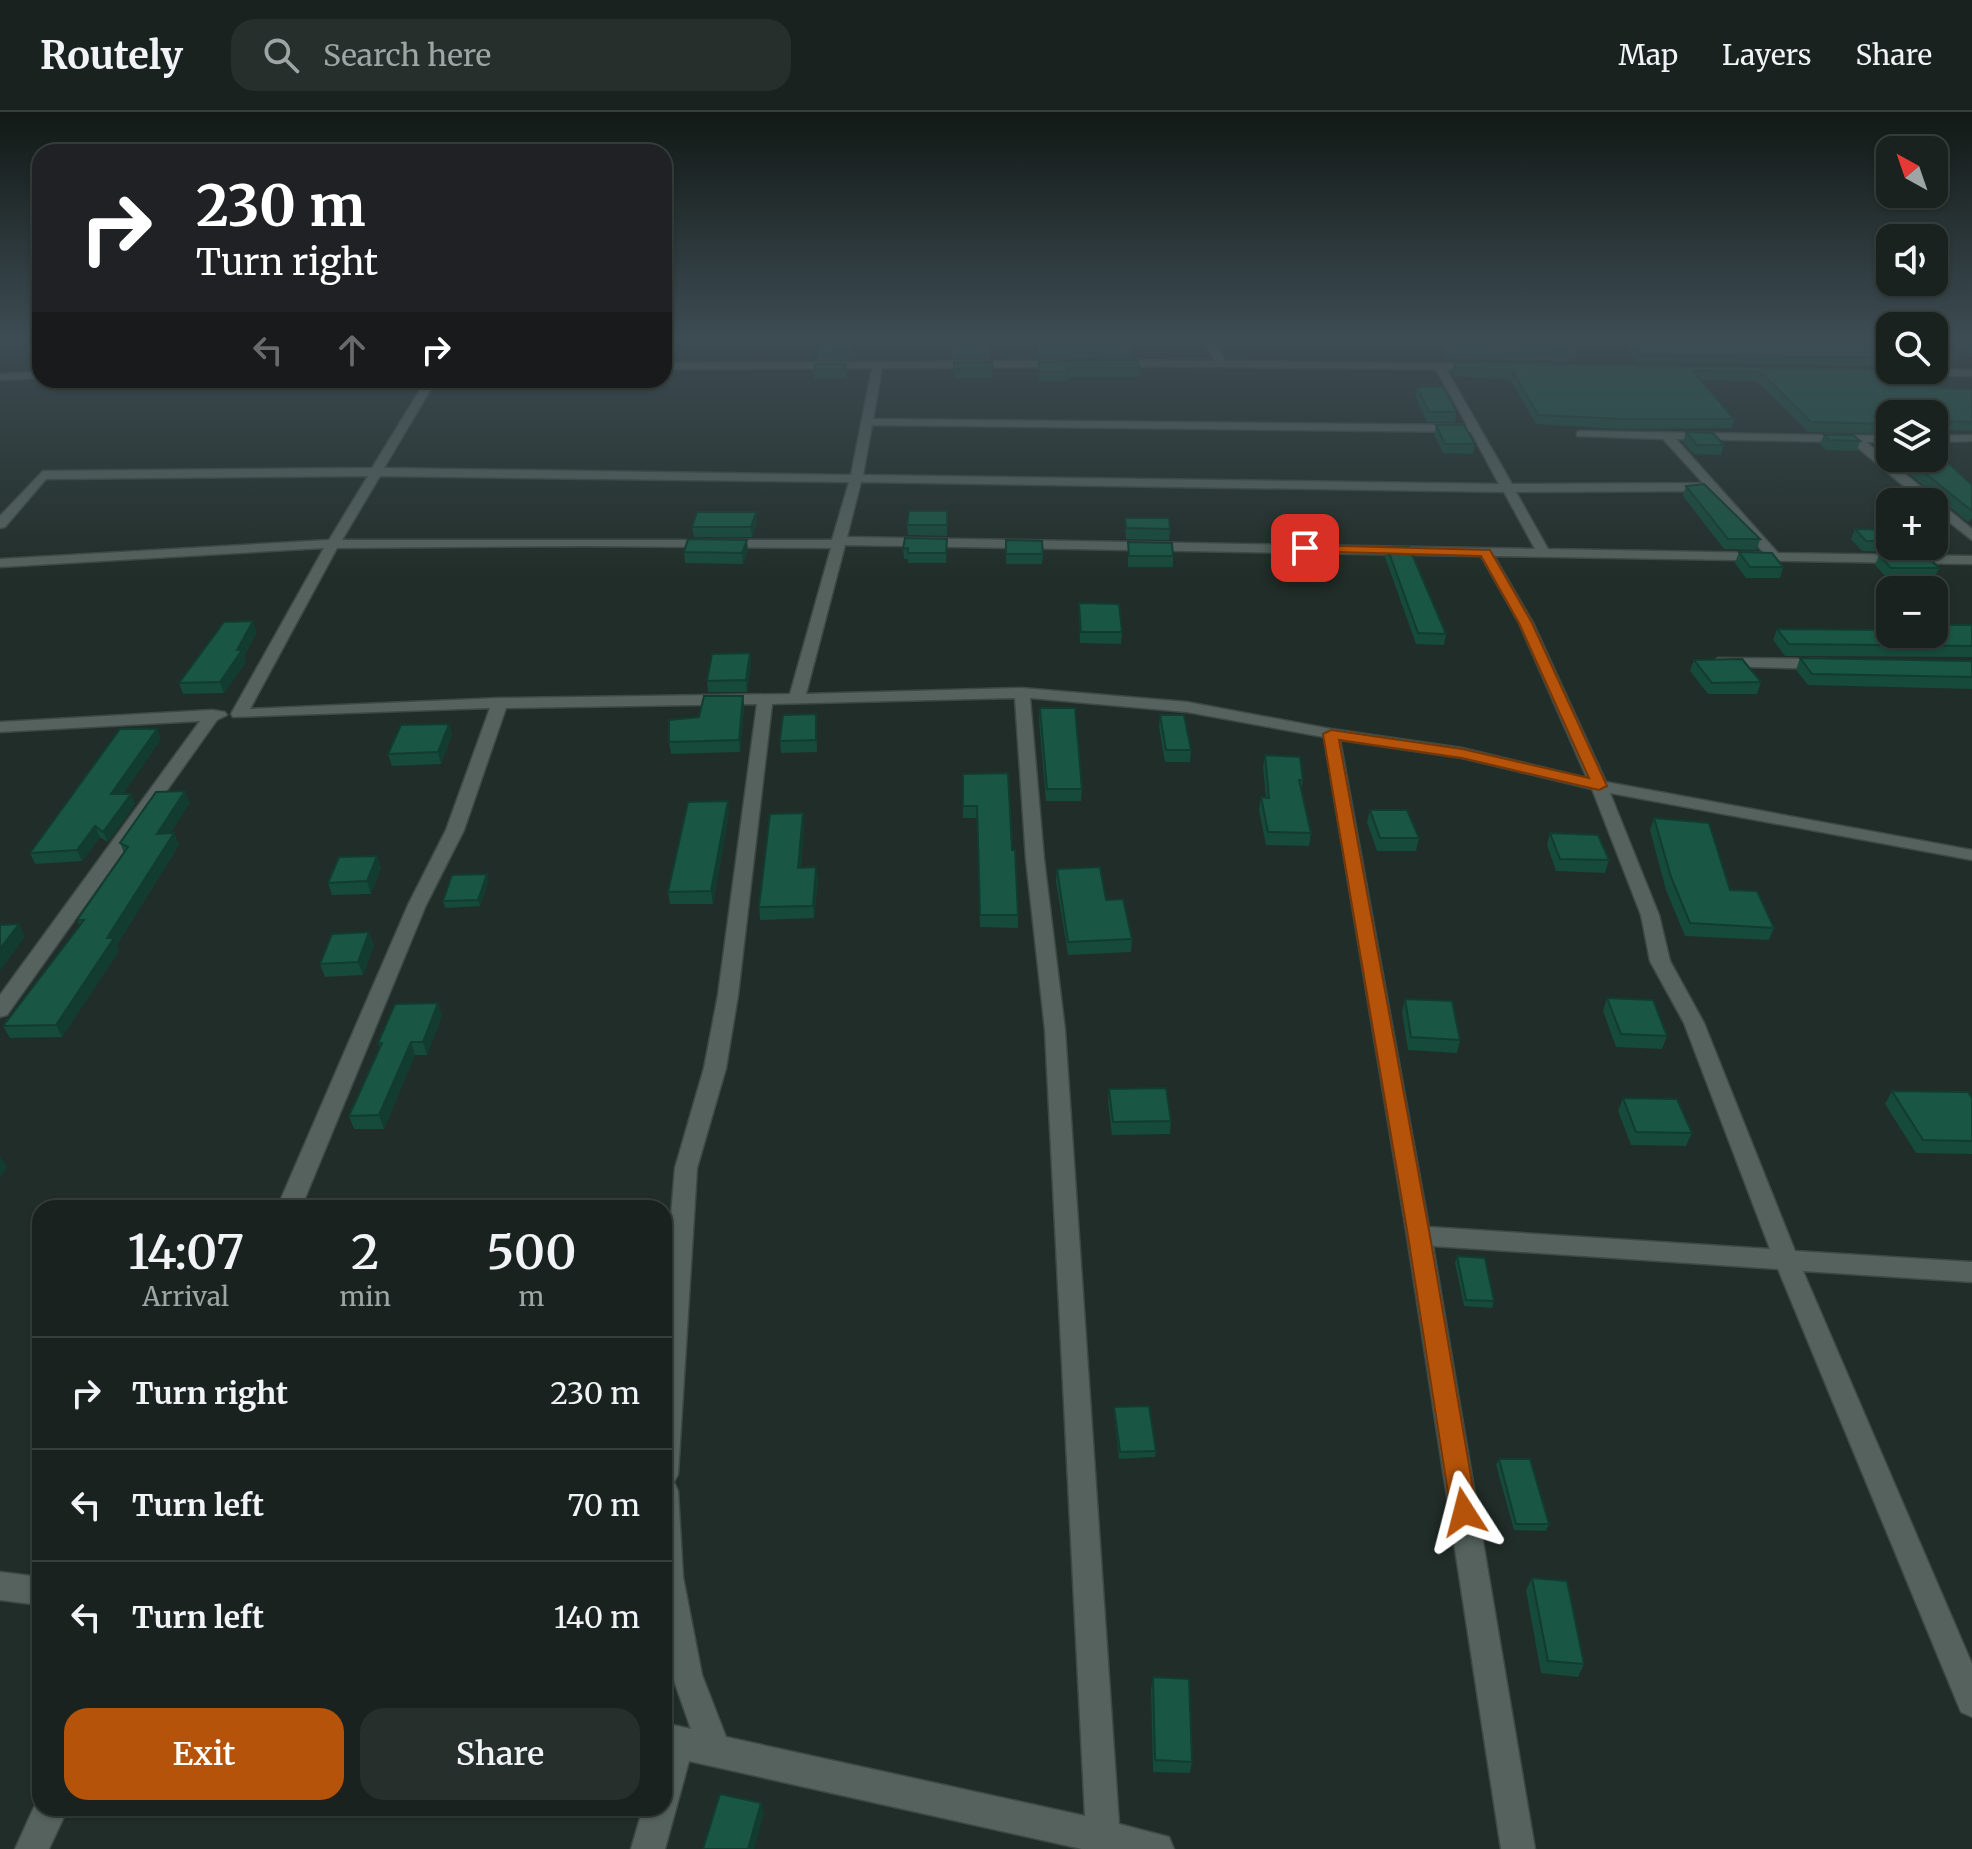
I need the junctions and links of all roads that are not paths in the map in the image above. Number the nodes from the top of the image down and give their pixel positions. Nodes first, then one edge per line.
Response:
1 (408, 419) edge
2 (1471, 419) edge
3 (867, 422) joint
4 (1477, 429) junction
5 (1581, 434) edge
6 (1666, 435) junction
7 (1972, 438) edge
8 (1855, 439) junction
9 (1876, 439) edge
10 (1948, 439) edge
11 (377, 472) junction
12 (856, 478) junction
13 (1713, 487) junction
14 (1510, 488) junction
15 (1915, 488) edge
16 (1948, 516) edge
17 (0, 524) edge
18 (1972, 536) edge
19 (838, 543) junction
20 (333, 544) junction
21 (1485, 552) junction
22 (1544, 553) junction
23 (1775, 557) junction
24 (1972, 560) edge
25 (0, 563) edge
26 (1702, 662) edge
27 (1845, 664) edge
28 (1022, 693) junction
29 (765, 699) junction
30 (797, 699) junction
31 (500, 703) junction
32 (239, 714) junction
33 (212, 715) junction
34 (0, 727) edge
35 (1331, 734) junction
36 (1599, 786) junction
37 (1972, 855) edge
38 (0, 1010) edge
39 (292, 1200) edge
40 (1419, 1236) junction
41 (1787, 1261) junction
42 (1972, 1272) edge
43 (672, 1363) edge
44 (0, 1586) edge
45 (32, 1590) edge
46 (672, 1598) edge
47 (1972, 1701) edge
48 (672, 1741) edge
49 (716, 1752) junction
50 (47, 1816) edge
51 (658, 1816) edge
52 (1103, 1838) junction
53 (32, 1849) edge
54 (648, 1849) edge
55 (1157, 1849) edge
56 (1518, 1849) edge

1 - 11 street
2 - 4 street
3 - 4 street
3 - 12 street
4 - 14 street
5 - 6 street
6 - 8 street
6 - 13 street
7 - 10 street
8 - 9 street
8 - 15 street
11 - 12 street
11 - 17 street
11 - 20 street
12 - 14 street
12 - 19 street
13 - 14 street
13 - 23 street
14 - 22 street
16 - 18 street
19 - 20 street
19 - 21 street
19 - 30 street
20 - 25 street
20 - 32 street
21 - 22 street
21 - 36 street
22 - 23 street
23 - 24 street
26 - 27 street
28 - 30 street
28 - 35 street
28 - 52 street
29 - 30 street
29 - 31 street
29 - 43 street
31 - 32 street
31 - 39 street
32 - 33 street
33 - 34 street
33 - 38 street
35 - 36 street
35 - 40 street
36 - 37 street
36 - 41 street
40 - 41 street
40 - 56 street
41 - 42 street
41 - 47 street
44 - 45 street
46 - 49 street
48 - 49 street
49 - 52 street
50 - 53 street
51 - 54 street
52 - 55 street

